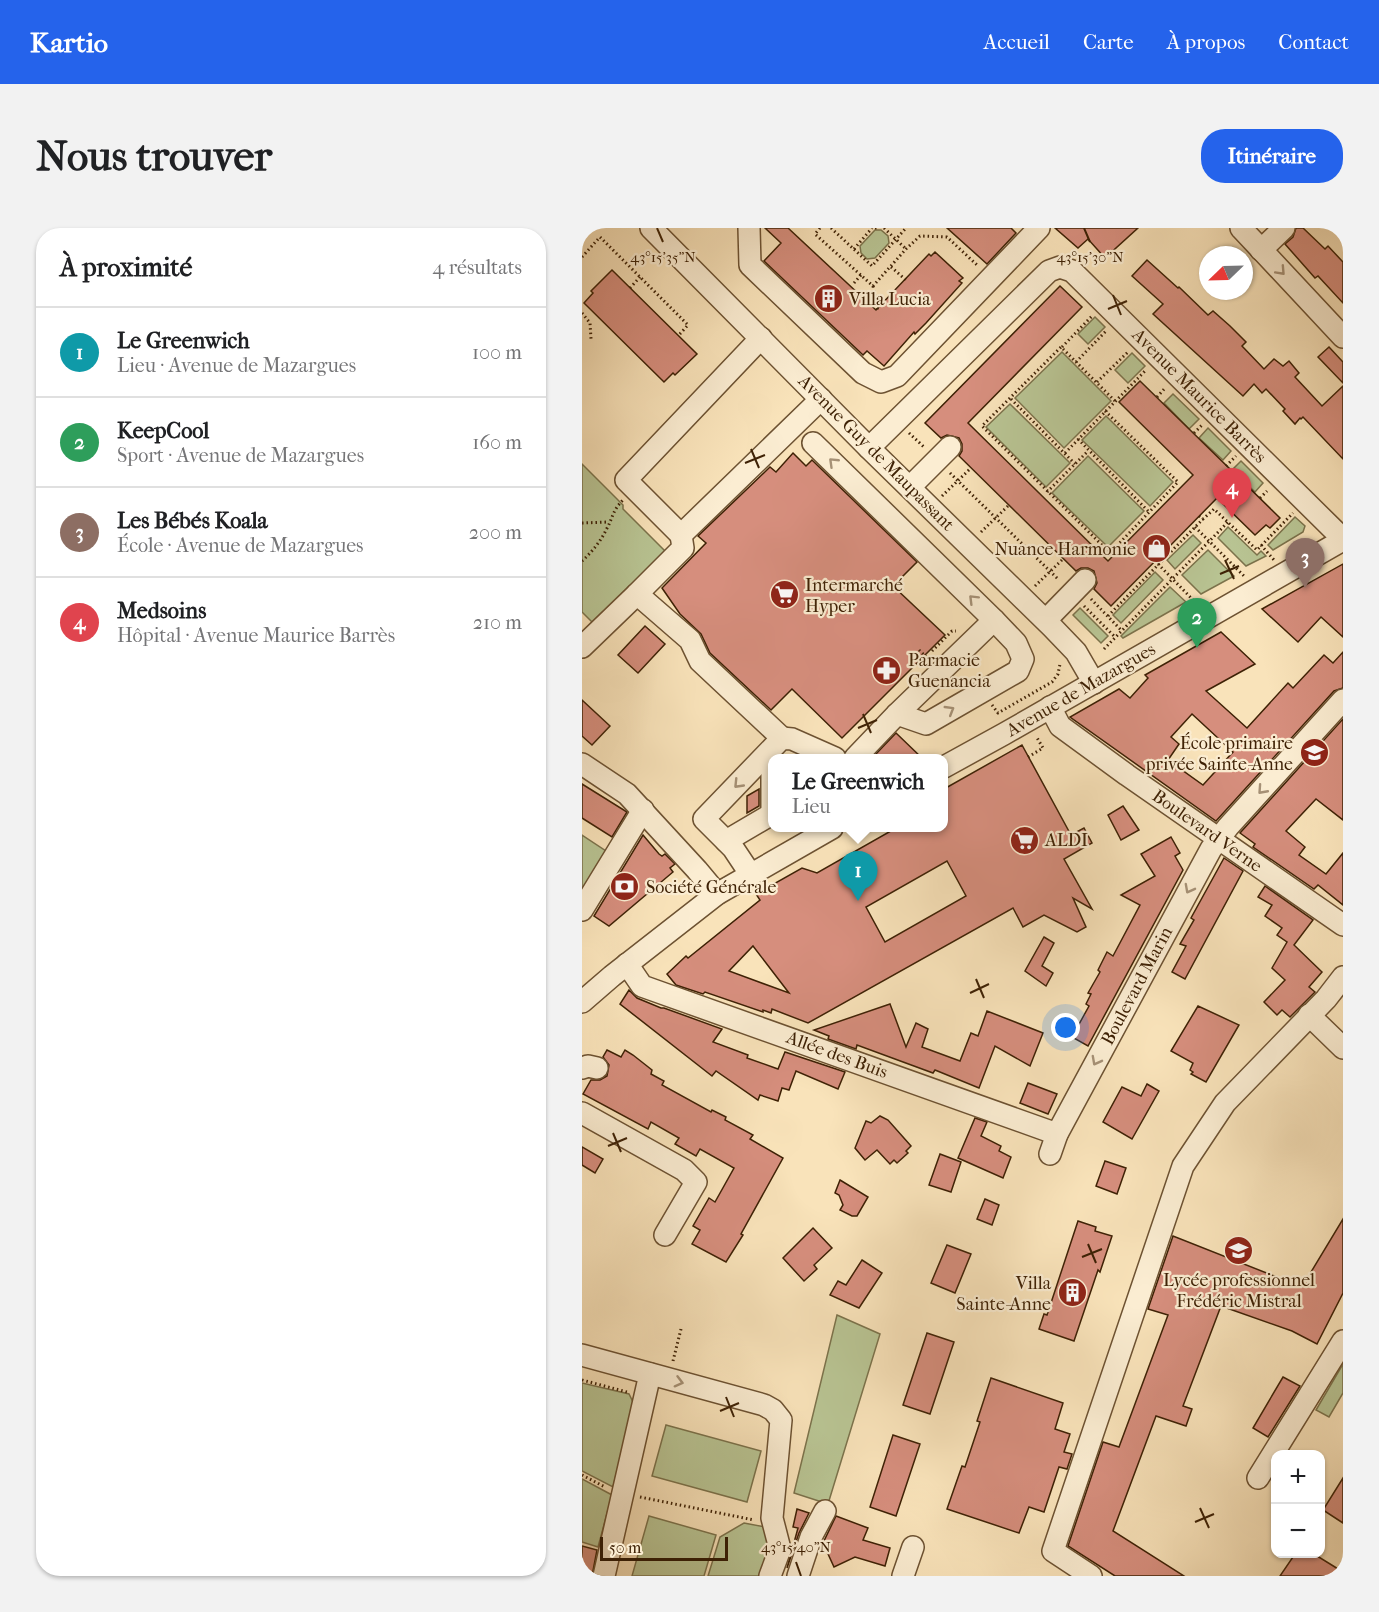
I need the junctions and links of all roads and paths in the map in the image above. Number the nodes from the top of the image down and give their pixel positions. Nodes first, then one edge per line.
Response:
1 (651, 228) edge
2 (749, 228) edge
3 (820, 228) edge
4 (831, 228) edge
5 (875, 228) edge
6 (884, 228) edge
7 (906, 228) edge
8 (1241, 228) edge
9 (1284, 228) edge
10 (1036, 229) edge
11 (895, 239) junction
12 (854, 249) junction
13 (906, 249) junction
14 (1261, 250) junction
15 (582, 257) edge
16 (891, 267) junction
17 (861, 275) junction
18 (640, 277) junction
19 (992, 278) junction
20 (906, 280) dead end
21 (854, 283) dead end
22 (873, 286) junction
23 (630, 288) dead end
24 (1104, 303) junction
25 (878, 312) dead end
26 (582, 313) edge
27 (1119, 318) junction
28 (678, 336) dead end
29 (1343, 337) edge
30 (761, 338) junction
31 (591, 339) dead end
32 (1141, 339) junction
33 (1062, 347) junction
34 (1159, 357) junction
35 (1076, 362) junction
36 (1097, 382) junction
37 (1010, 398) junction
38 (821, 399) junction
39 (1115, 401) junction
40 (1105, 411) junction
41 (897, 421) junction
42 (982, 426) junction
43 (976, 432) dead end
44 (1078, 439) junction
45 (813, 443) dead end
46 (869, 448) junction
47 (1089, 450) junction
48 (1065, 453) junction
49 (944, 454) junction
50 (1075, 464) junction
51 (971, 468) dead end
52 (958, 481) junction
53 (910, 487) junction
54 (634, 488) junction
55 (1047, 492) junction
56 (1304, 501) junction
57 (1009, 505) dead end
58 (931, 507) junction
59 (1149, 512) junction
60 (1200, 516) dead end
61 (996, 518) junction
62 (1203, 519) junction
63 (609, 522) junction
64 (1228, 522) junction
65 (582, 523) edge
66 (1195, 527) junction
67 (681, 535) junction
68 (1343, 540) edge
69 (1210, 541) junction
70 (968, 544) junction
71 (1104, 548) junction
72 (1099, 553) dead end
73 (1063, 559) dead end
74 (582, 561) edge
75 (1158, 564) junction
76 (1050, 572) junction
77 (1172, 579) junction
78 (1258, 590) junction
79 (1079, 591) junction
80 (637, 594) junction
81 (1023, 598) junction
82 (1108, 616) junction
83 (1210, 617) junction
84 (994, 620) junction
85 (1046, 620) junction
86 (1121, 630) junction
87 (1115, 637) junction
88 (582, 647) edge
89 (1104, 649) dead end
90 (1094, 683) junction
91 (1343, 700) edge
92 (1050, 707) junction
93 (897, 714) junction
94 (1036, 735) dead end
95 (782, 738) junction
96 (824, 754) edge
97 (860, 754) edge
98 (1028, 757) dead end
99 (582, 764) edge
100 (948, 765) edge
101 (643, 810) junction
102 (768, 816) edge
103 (825, 832) edge
104 (1218, 839) junction
105 (726, 841) junction
106 (751, 875) junction
107 (717, 894) junction
108 (582, 909) edge
109 (1343, 925) edge
110 (627, 964) junction
111 (1343, 977) edge
112 (582, 1002) edge
113 (1309, 1015) junction
114 (1343, 1048) edge
115 (582, 1113) edge
116 (1057, 1134) junction
117 (1050, 1154) dead end
118 (666, 1235) dead end
119 (1343, 1341) edge
120 (582, 1354) edge
121 (650, 1374) junction
122 (582, 1475) edge
123 (1258, 1478) dead end
124 (622, 1494) junction
125 (825, 1511) dead end
126 (773, 1523) junction
127 (913, 1547) dead end
128 (604, 1576) edge
129 (770, 1576) edge
130 (798, 1576) edge
131 (903, 1576) edge
132 (1091, 1576) edge

1 - 30 street, Avenue Guy de Maupassant
2 - 19 street
3 - 17 path
4 - 12 path
5 - 12 path
6 - 11 path
7 - 11 path
8 - 14 street
9 - 14 street
10 - 19 street
11 - 12 path
11 - 13 path
13 - 16 path
13 - 19 path
14 -> 29 street
15 - 18 path
16 - 20 path
16 - 22 path
17 - 21 path
17 - 22 path
18 - 23 path
18 - 28 path
22 - 25 path
24 - 27 street, Avenue Maurice Barrès
24 - 33 path
24 - 41 street, Avenue Maurice Barrès
26 - 31 path
27 - 32 street, Avenue Maurice Barrès
27 - 35 path
30 - 38 street, Avenue Guy de Maupassant
30 - 54 street
32 - 34 street, Avenue Maurice Barrès
32 - 36 path
33 - 35 path
33 - 37 path
34 - 39 path
34 - 56 street, Avenue Maurice Barrès
35 - 36 path
36 - 39 path
37 - 42 path
37 - 48 path
38 - 46 street, Avenue Guy de Maupassant
38 - 67 street
39 - 40 path
40 - 44 path
40 - 59 path
41 - 46 street, Avenue Maurice Barrès
41 - 49 path
42 - 43 path
42 - 55 path
44 - 47 path
44 - 48 path
84 -> 45 street
46 - 53 street, Avenue Guy de Maupassant
47 - 50 path
47 - 59 path
48 - 50 path
49 - 52 path
49 - 53 street
50 - 55 path
51 - 52 path
52 - 58 path
52 - 61 path
53 - 58 street, Avenue Guy de Maupassant
54 - 63 path
54 - 67 street
55 - 71 path
56 - 64 path
56 - 68 street, Avenue Maurice Barrès
57 - 61 path
58 - 70 street, Avenue Guy de Maupassant
59 - 71 path
60 - 62 path
61 - 70 path
61 - 76 path
62 - 64 path
62 - 66 path
63 - 65 path
63 - 74 path
64 - 69 path
66 - 69 path
66 - 75 path
67 - 80 street
68 - 78 street, Avenue de Mazargues
69 - 77 path
69 - 78 path
70 - 81 street, Avenue Guy de Maupassant
71 - 72 path
73 - 76 path
75 - 77 path
75 - 82 path
76 - 79 path
76 - 81 path
77 - 83 path
77 - 86 path
78 - 83 street, Avenue de Mazargues
79 - 82 path
79 - 85 street
79 - 87 path
80 - 88 street
80 - 95 street
81 - 85 street, Avenue Guy de Maupassant
82 - 86 path
83 - 90 street, Avenue de Mazargues
84 - 93 street
93 -> 84 street
85 - 90 street, Avenue Guy de Maupassant
86 - 87 path
87 - 89 path
90 - 92 street, Avenue de Mazargues
91 -> 104 street, Boulevard Marin
92 - 100 street, Avenue de Mazargues
92 - 104 street, Boulevard Verne
93 - 97 street
94 - 98 path
95 - 96 street
95 -> 105 street
99 - 101 street
101 - 107 street
101 - 108 street
102 - 105 street
103 - 106 street
104 - 109 street, Boulevard Verne
104 -> 116 street, Boulevard Marin
105 - 106 street
106 - 107 street
107 - 110 street
110 - 112 street
110 - 116 street, Allée des Buis
111 - 113 street
113 - 114 street
113 - 132 street
115 - 118 street
116 - 117 street, Boulevard Marin
119 - 123 street
120 - 121 street
121 - 124 street
121 -> 126 street
122 - 124 path
124 - 126 path
124 - 128 street
125 - 130 street
126 - 129 street
127 - 131 street

